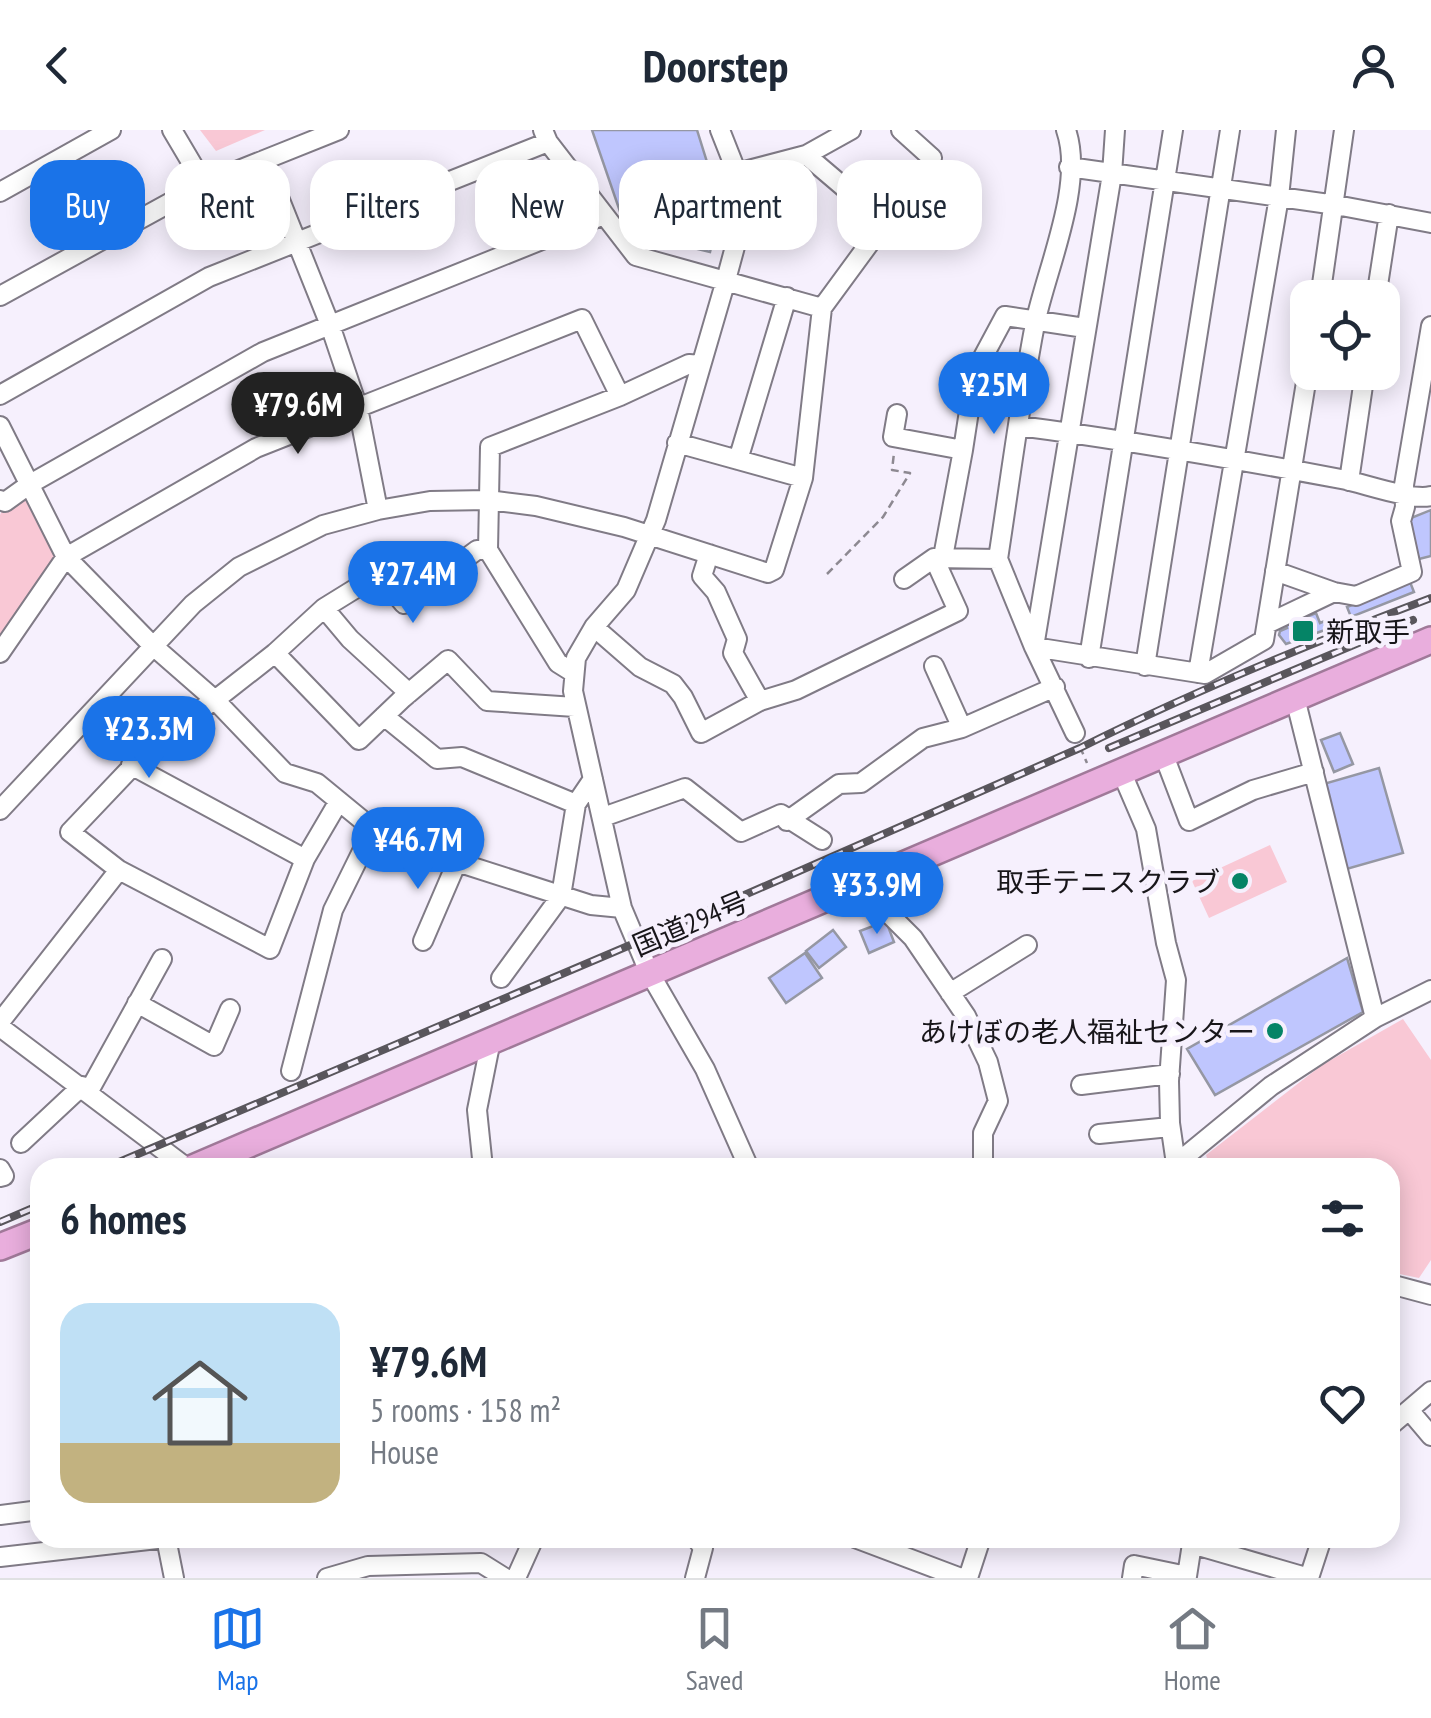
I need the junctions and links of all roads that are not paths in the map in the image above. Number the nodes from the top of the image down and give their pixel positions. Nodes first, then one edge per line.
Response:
1 (111, 130) edge
2 (172, 130) edge
3 (339, 130) edge
4 (720, 130) edge
5 (851, 130) edge
6 (900, 130) edge
7 (1066, 130) edge
8 (1114, 130) edge
9 (1173, 130) edge
10 (1230, 130) edge
11 (1286, 130) edge
12 (1344, 130) edge
13 (545, 136) edge
14 (806, 156) junction
15 (190, 160) edge
16 (264, 160) edge
17 (732, 160) edge
18 (790, 160) edge
19 (931, 160) edge
20 (1069, 167) junction
21 (1112, 174) junction
22 (837, 182) edge
23 (1166, 182) junction
24 (1222, 190) junction
25 (0, 192) edge
26 (1279, 197) junction
27 (165, 205) edge
28 (1336, 205) junction
29 (1389, 214) junction
30 (604, 215) junction
31 (1431, 223) edge
32 (290, 225) edge
33 (297, 242) junction
34 (734, 250) edge
35 (866, 250) edge
36 (726, 280) junction
37 (1323, 280) edge
38 (1379, 280) edge
39 (0, 296) edge
40 (787, 297) junction
41 (822, 308) junction
42 (1036, 322) junction
43 (330, 325) junction
44 (1431, 326) edge
45 (1084, 328) junction
46 (701, 365) junction
47 (1304, 390) edge
48 (1362, 390) edge
49 (0, 395) edge
50 (620, 396) junction
51 (358, 408) junction
52 (897, 414) dead end
53 (0, 426) edge
54 (1019, 426) junction
55 (1069, 432) junction
56 (1124, 442) junction
57 (677, 443) junction
58 (1178, 449) junction
59 (963, 450) junction
60 (738, 460) junction
61 (1235, 460) junction
62 (1290, 470) junction
63 (803, 478) junction
64 (1348, 480) junction
65 (30, 484) junction
66 (1404, 494) junction
67 (1431, 496) edge
68 (0, 500) edge
69 (488, 500) junction
70 (378, 510) junction
71 (650, 534) junction
72 (488, 550) junction
73 (709, 554) junction
74 (66, 556) junction
75 (939, 558) junction
76 (998, 559) junction
77 (1275, 570) junction
78 (904, 579) dead end
79 (1334, 592) junction
80 (324, 608) junction
81 (1267, 624) junction
82 (594, 627) junction
83 (1431, 640) edge
84 (152, 645) junction
85 (1034, 647) junction
86 (0, 653) edge
87 (275, 653) junction
88 (1090, 658) junction
89 (934, 666) dead end
90 (1145, 666) junction
91 (574, 673) junction
92 (1198, 673) junction
93 (1055, 687) junction
94 (409, 692) junction
95 (1295, 698) junction
96 (215, 700) junction
97 (760, 701) junction
98 (575, 707) junction
99 (384, 716) junction
100 (962, 728) junction
101 (1074, 732) road end
102 (1163, 754) junction
103 (131, 766) junction
104 (1121, 772) junction
105 (1314, 772) junction
106 (594, 780) junction
107 (339, 801) junction
108 (576, 804) junction
109 (0, 810) edge
110 (603, 817) junction
111 (787, 820) junction
112 (373, 829) junction
113 (822, 840) dead end
114 (306, 859) junction
115 (457, 862) junction
116 (118, 870) junction
117 (859, 884) junction
118 (561, 896) junction
119 (622, 908) junction
120 (423, 941) dead end
121 (1027, 945) dead end
122 (162, 959) dead end
123 (649, 972) junction
124 (501, 978) dead end
125 (1431, 990) edge
126 (950, 993) junction
127 (137, 1003) junction
128 (230, 1009) dead end
129 (1375, 1018) junction
130 (0, 1024) edge
131 (491, 1040) junction
132 (291, 1071) dead end
133 (1170, 1074) junction
134 (1082, 1085) dead end
135 (85, 1088) junction
136 (1170, 1127) junction
137 (1100, 1134) dead end
138 (21, 1142) dead end
139 (177, 1158) edge
140 (214, 1158) edge
141 (483, 1158) edge
142 (745, 1158) edge
143 (984, 1158) edge
144 (1173, 1158) edge
145 (1184, 1158) edge
146 (0, 1169) edge
147 (0, 1177) edge
148 (30, 1235) edge
149 (0, 1247) edge
150 (1400, 1287) edge
151 (1431, 1295) edge
152 (1431, 1392) edge
153 (1409, 1410) junction
154 (1400, 1418) edge
155 (1431, 1436) edge
156 (30, 1511) edge
157 (0, 1515) edge
158 (68, 1548) edge
159 (168, 1548) edge
160 (530, 1548) edge
161 (704, 1548) edge
162 (882, 1548) edge
163 (888, 1548) edge
164 (976, 1548) edge
165 (1191, 1548) edge
166 (1206, 1548) edge
167 (1319, 1548) edge
168 (0, 1555) edge
169 (2, 1578) edge
170 (174, 1578) edge
171 (326, 1578) edge
172 (505, 1578) edge
173 (516, 1578) edge
174 (696, 1578) edge
175 (902, 1578) edge
176 (964, 1578) edge
177 (1132, 1578) edge

1 - 25 street
2 - 15 street
3 - 16 street
4 - 17 street
5 - 14 street
6 - 19 street
7 - 20 street
8 - 21 street
9 - 23 street
10 - 24 street
11 - 26 street
12 - 28 street
13 - 30 street
13 - 33 street
14 - 18 street
14 - 22 street
20 - 21 street
20 - 42 street
21 - 23 street
21 - 45 street
23 - 24 street
23 - 56 street
24 - 26 street
24 - 58 street
26 - 28 street
26 - 61 street
27 - 39 street
28 - 29 street
28 - 37 street
29 - 31 street
29 - 38 street
30 - 36 street
30 - 43 street
32 - 33 street
33 - 43 street
33 - 49 street
34 - 36 street
35 - 41 street
36 - 40 street
36 - 46 street
40 - 41 street
40 - 60 street
41 - 63 street
42 - 45 street
42 - 54 street
42 - 59 street
43 - 51 street
43 - 65 street
44 - 66 street
45 - 55 street
46 - 50 street
46 - 57 street
47 - 62 street
48 - 64 street
50 - 51 street
50 - 69 street
51 - 70 street
51 - 74 street
52 - 59 street
53 - 65 street
54 - 55 street
54 - 76 street
55 - 56 street
55 - 85 street
56 - 58 street
56 - 88 street
57 - 60 street
57 - 71 street
58 - 61 street
58 - 90 street
59 - 75 street
60 - 63 street
61 - 62 street
61 - 92 street
62 - 64 street
62 - 77 street
63 - 73 street
64 - 66 street
65 - 68 street
65 - 74 street
66 - 67 street
66 - 79 street
69 - 70 street
69 - 71 street
69 - 72 street
70 - 84 street
71 - 73 street
71 - 82 street
72 - 80 street
72 - 91 street
73 - 97 street
74 - 84 street
74 - 86 street
75 - 76 street
75 - 78 street
75 - 97 street
76 - 85 street
77 - 79 street
77 - 81 street
79 - 81 street
80 - 87 street
80 - 94 street
81 - 92 street
82 - 91 street
82 - 97 street
83 - 95 highway, 国道294号
84 - 96 street
84 - 109 street
85 - 88 street
85 - 93 street
87 - 96 street
87 - 99 street
88 - 90 street
89 - 100 street
90 - 92 street
91 - 98 street
93 - 100 street
93 - 101 street
94 - 98 street
94 - 99 street
95 - 102 highway, 国道294号
95 - 105 street
96 - 103 street
96 - 107 street
98 - 106 street
99 - 108 street
100 - 111 street
102 - 104 highway, 国道294号
102 - 105 street
103 - 114 street
103 - 116 street
104 - 117 highway, 国道294号
104 - 133 street
105 - 129 street
106 - 108 street
106 - 110 street
107 - 112 street
107 - 114 street
108 - 118 street
110 - 111 street
110 - 119 street
111 - 113 street
112 - 115 street
112 - 132 street
114 - 116 street
115 - 118 street
115 - 120 street
116 - 130 street
117 - 123 highway, 国道294号
117 - 126 street
118 - 119 street
118 - 124 street
119 - 123 street
121 - 126 street
122 - 127 street
123 - 131 highway, 国道294号
123 - 142 street
125 - 129 street
126 - 143 street
127 - 128 street
127 - 135 street
129 - 145 street
130 - 135 street
131 - 140 highway, 国道294号
131 - 141 street
133 - 134 street
133 - 136 street
135 - 138 street
135 - 139 street
136 - 137 street
136 - 144 street
146 - 147 street
148 - 149 highway
150 - 151 street
152 - 153 street
153 - 154 street
153 - 155 street
156 - 157 street
158 - 168 street
159 - 170 street
160 - 173 street
161 - 174 street
162 - 175 street
163 - 176 street
164 - 176 street
165 - 177 street
166 - 167 street
168 - 169 street
171 - 172 street

